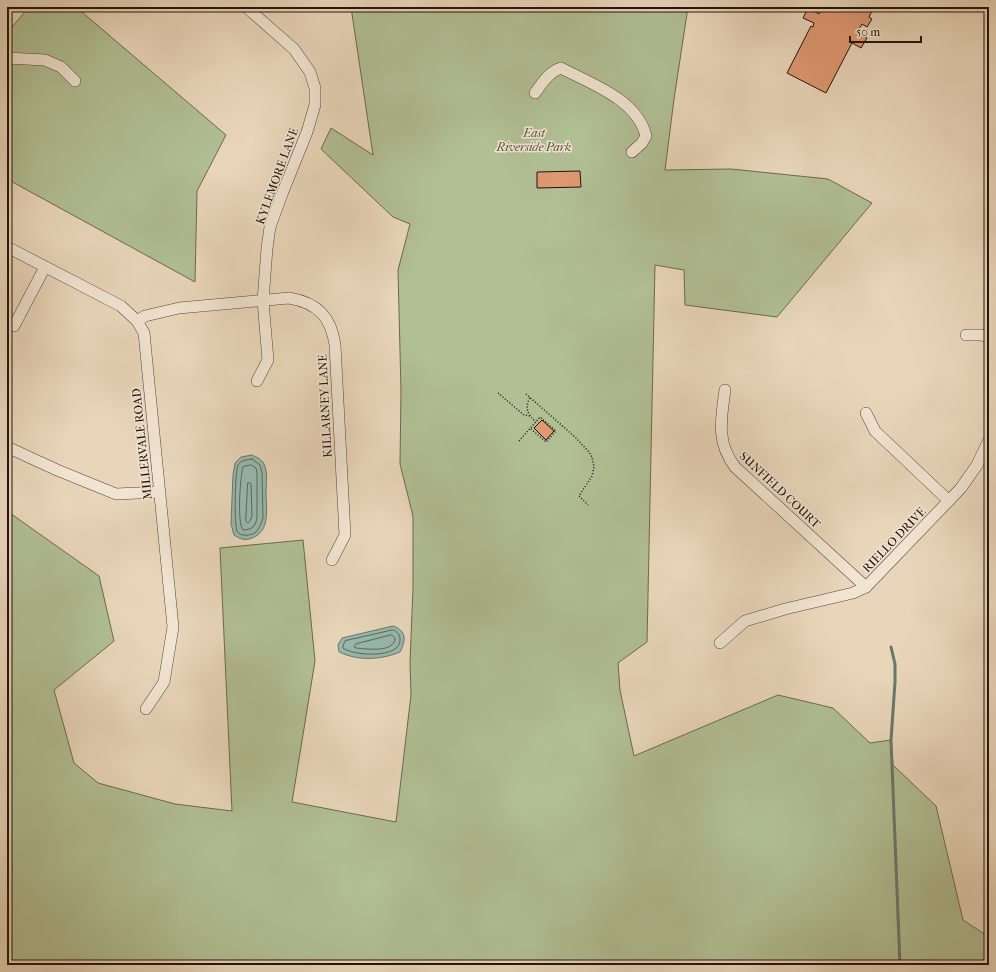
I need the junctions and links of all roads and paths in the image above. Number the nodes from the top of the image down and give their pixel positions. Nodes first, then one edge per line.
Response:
1 (246, 7) edge
2 (258, 11) edge
3 (7, 58) edge
4 (75, 81) dead end
5 (535, 93) dead end
6 (632, 152) dead end
7 (7, 247) edge
8 (45, 267) junction
9 (263, 301) junction
10 (137, 321) junction
11 (14, 326) dead end
12 (966, 335) dead end
13 (989, 337) edge
14 (257, 381) dead end
15 (725, 390) dead end
16 (498, 393) dead end
17 (526, 394) dead end
18 (530, 397) junction
19 (866, 413) dead end
20 (530, 416) junction
21 (536, 422) junction
22 (530, 428) junction
23 (989, 440) edge
24 (518, 441) dead end
25 (7, 447) edge
26 (160, 492) junction
27 (949, 501) junction
28 (588, 505) dead end
29 (332, 560) dead end
30 (866, 587) junction
31 (720, 643) dead end
32 (146, 709) dead end

1 - 2 street, KYLEMORE LANE
2 - 9 street, KYLEMORE LANE
3 - 4 street
5 - 6 street
7 - 8 street, MILLERVALE ROAD
8 - 10 street, MILLERVALE ROAD
8 - 11 street
9 - 10 street, KILLARNEY LANE
9 - 14 street, KYLEMORE LANE
9 - 29 street, KILLARNEY LANE
10 - 26 street, MILLERVALE ROAD
12 - 13 street
15 - 30 street, SUNFIELD COURT
16 - 20 path
17 - 18 path
18 - 20 path
18 - 28 path
19 - 27 street
20 - 21 path
21 - 22 path
21 - 22 path
22 - 24 path
23 - 27 street, RIELLO DRIVE
25 - 26 street
26 - 32 street, MILLERVALE ROAD
27 - 30 street, RIELLO DRIVE
30 - 31 street, RIELLO DRIVE

